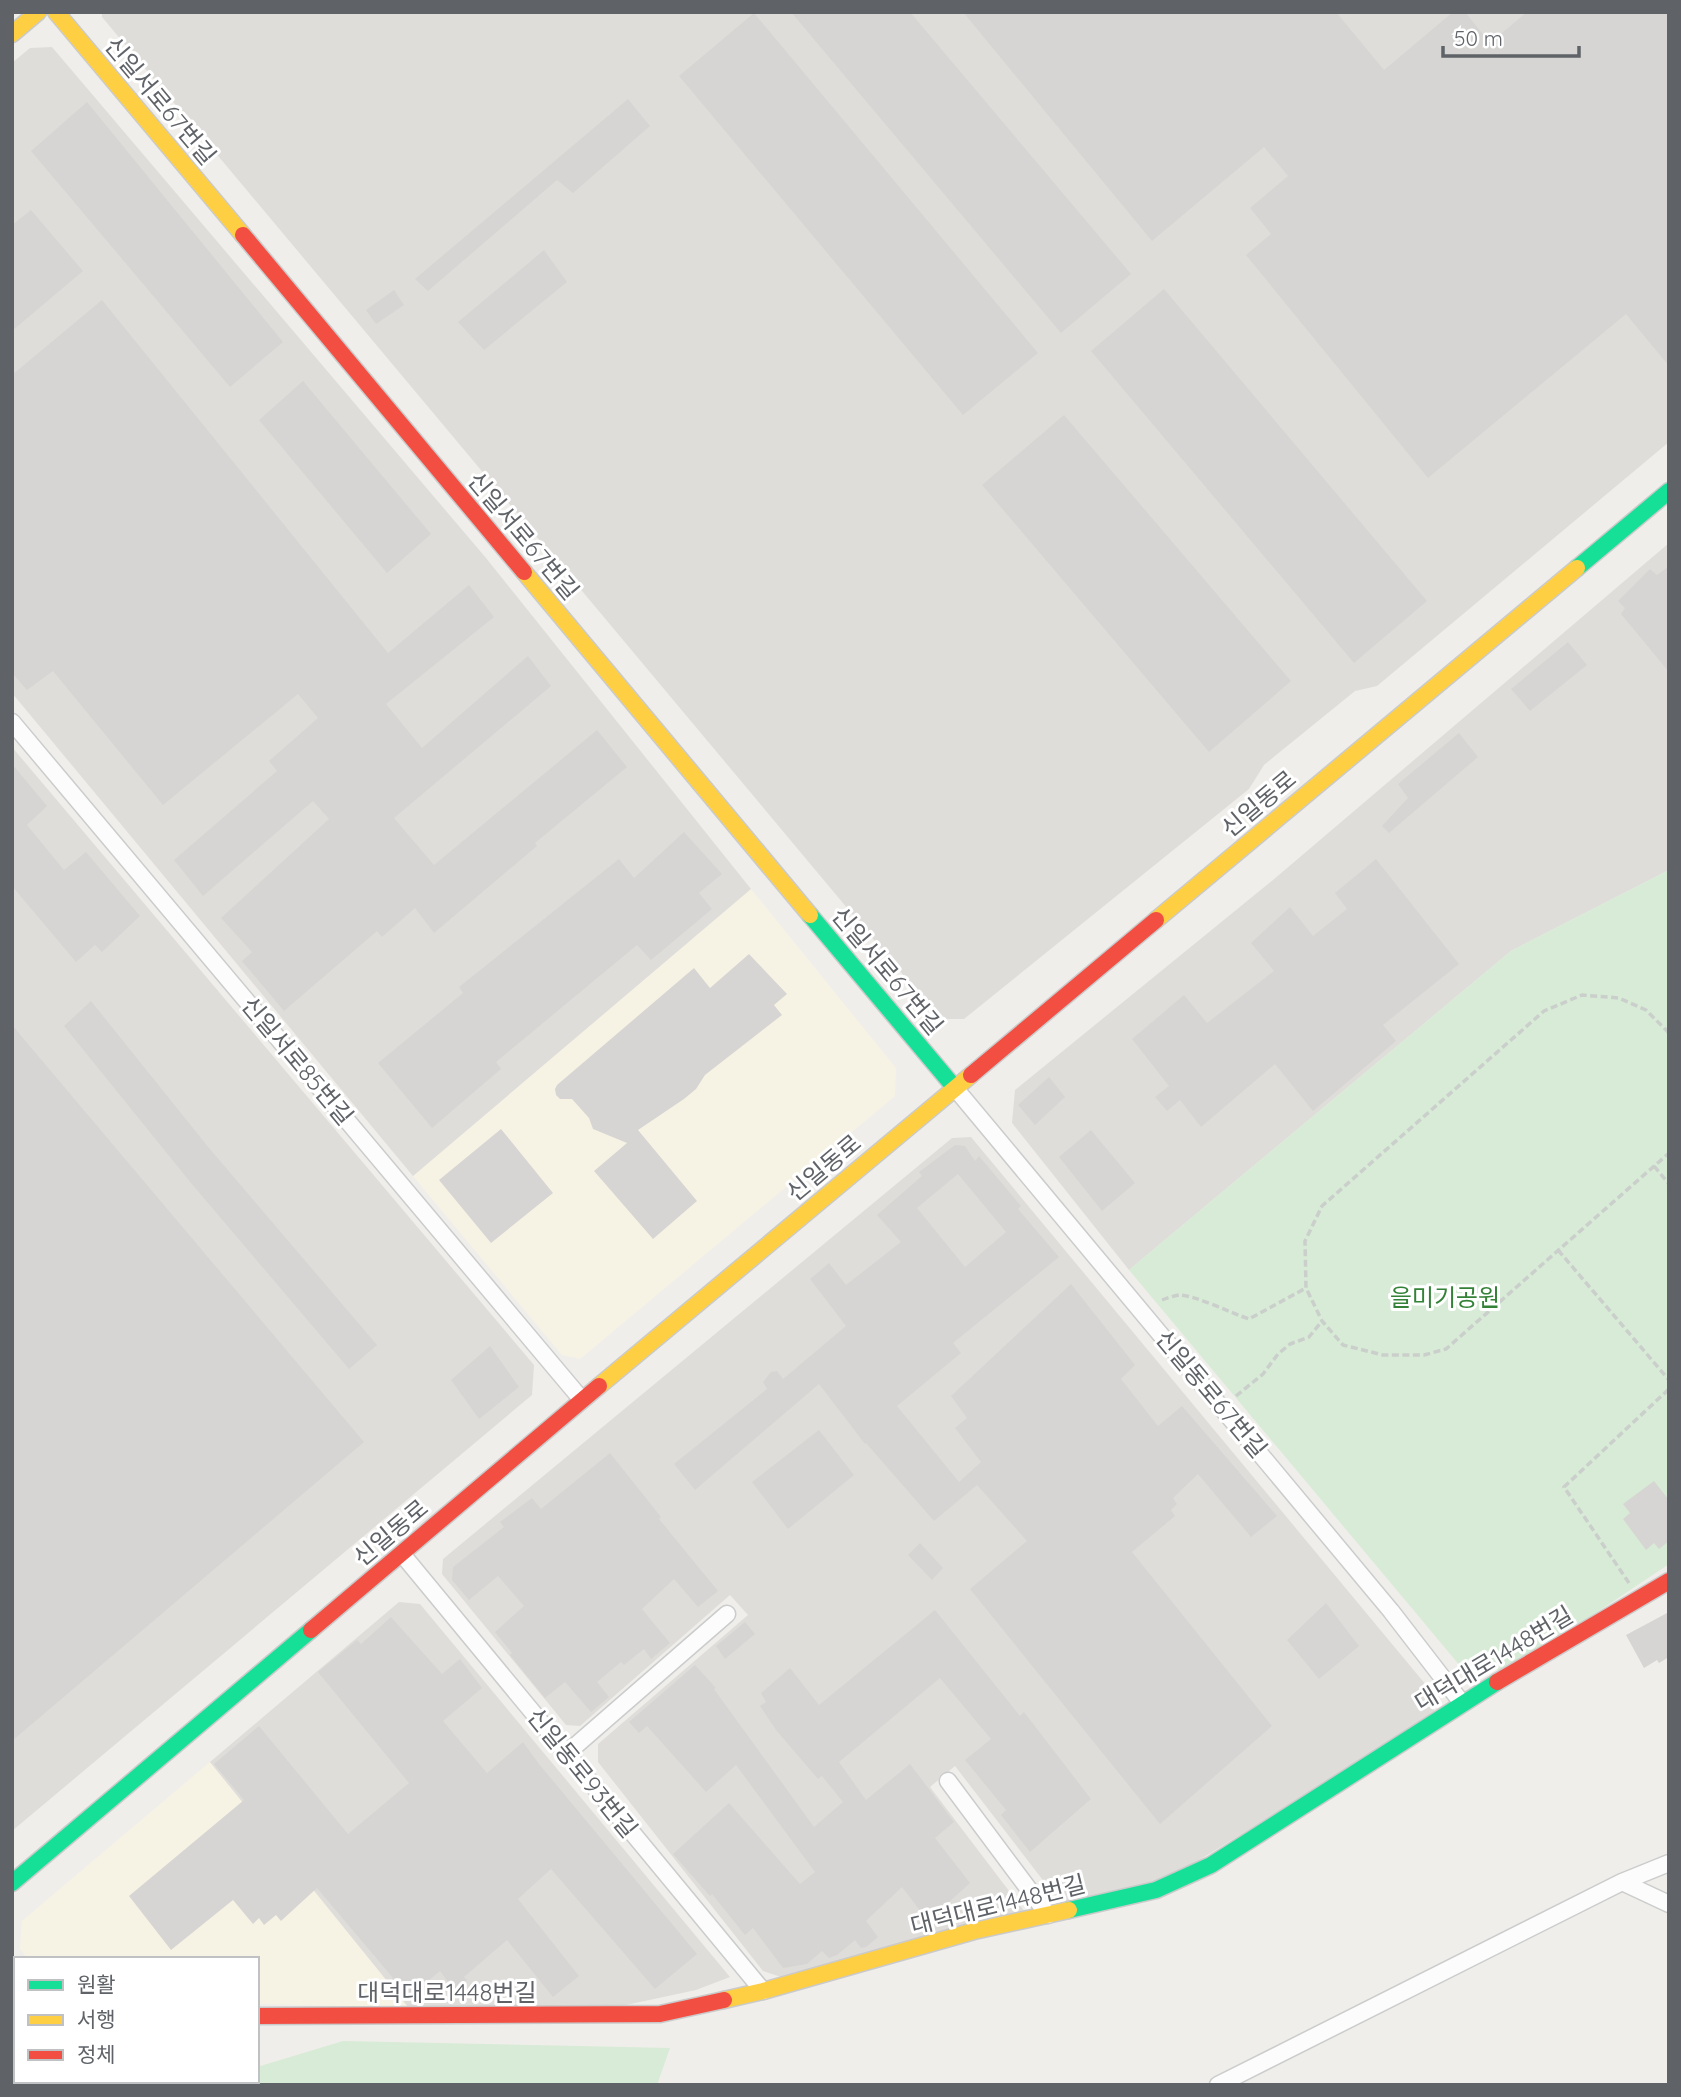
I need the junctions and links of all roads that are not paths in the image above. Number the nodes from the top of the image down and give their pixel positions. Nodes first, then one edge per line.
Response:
1 (38, 12) edge
2 (56, 12) edge
3 (12, 34) edge
4 (1668, 492) edge
5 (12, 722) edge
6 (955, 1088) junction
7 (582, 1400) junction
8 (402, 1554) junction
9 (1669, 1581) edge
10 (727, 1614) dead end
11 (1462, 1703) junction
12 (566, 1754) junction
13 (948, 1781) dead end
14 (1669, 1863) edge
15 (1622, 1882) junction
16 (12, 1883) edge
17 (1669, 1904) edge
18 (1048, 1915) junction
19 (763, 1991) junction
20 (259, 2016) edge
21 (1218, 2085) edge

1 - 3 main road
2 - 6 main road, 신일서로67번길
4 - 6 main road, 신일동로
5 - 7 street, 신일서로85번길
6 - 7 main road, 신일동로
6 - 11 street, 신일동로67번길
7 - 8 main road, 신일동로
8 - 12 street, 신일동로93번길
8 - 16 main road, 신일동로
9 - 11 main road, 대덕대로1448번길
10 - 12 street
11 - 18 main road, 대덕대로1448번길
12 - 19 street, 신일동로93번길
13 - 18 street
14 - 15 street
15 - 17 street
15 - 21 street
18 - 19 main road, 대덕대로1448번길
19 - 20 main road, 대덕대로1448번길

